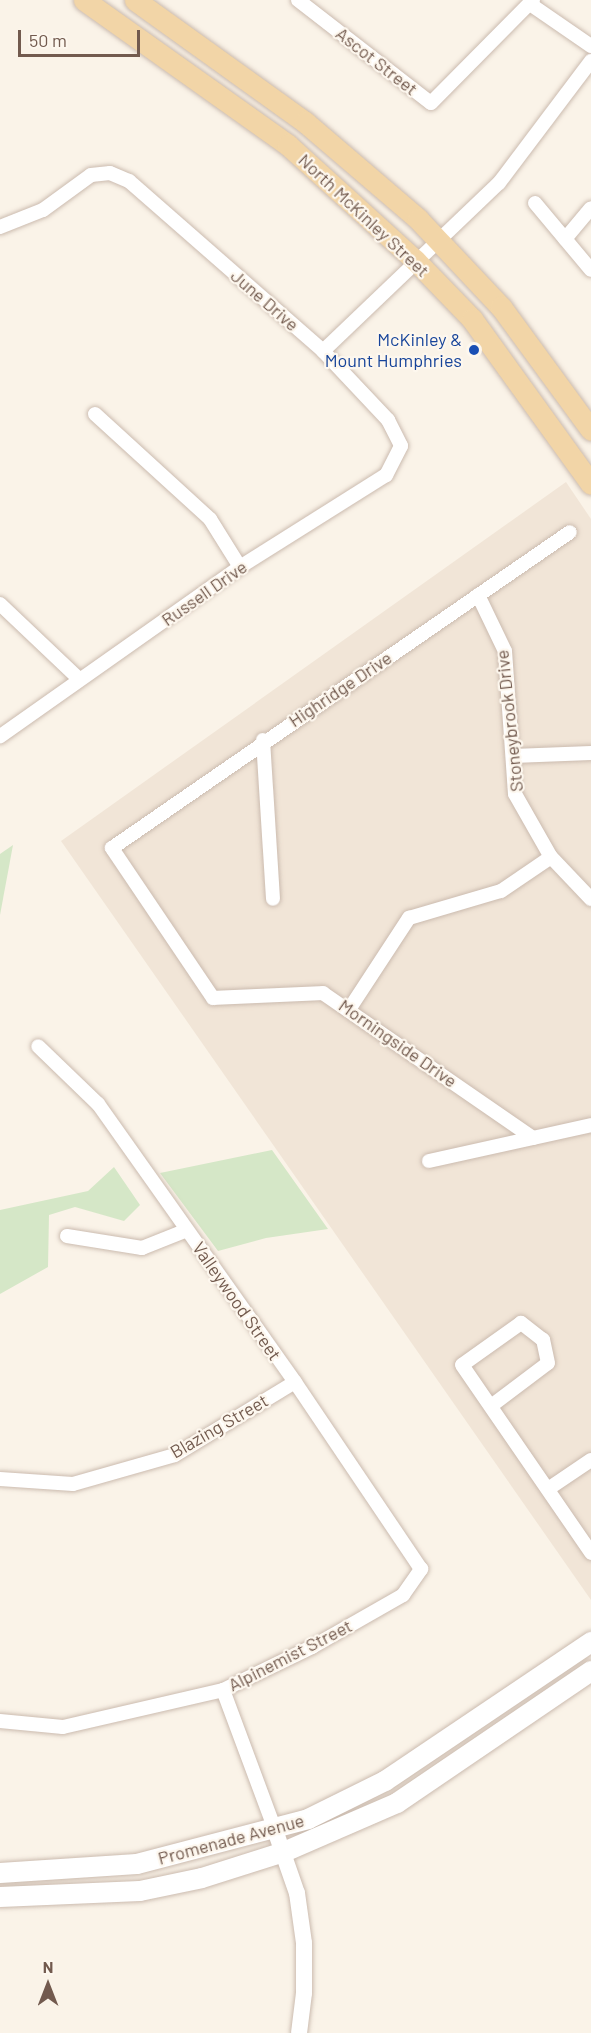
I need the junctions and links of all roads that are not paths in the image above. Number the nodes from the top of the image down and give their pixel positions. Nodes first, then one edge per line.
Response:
1 (84, 0) edge
2 (135, 0) edge
3 (298, 0) edge
4 (532, 2) edge
5 (591, 46) edge
6 (591, 61) edge
7 (586, 82) edge
8 (535, 203) dead end
9 (591, 208) edge
10 (0, 227) edge
11 (438, 238) junction
12 (565, 239) junction
13 (415, 260) junction
14 (591, 270) edge
15 (323, 351) junction
16 (94, 414) dead end
17 (591, 430) edge
18 (401, 446) joint
19 (591, 484) edge
20 (570, 532) dead end
21 (240, 567) junction
22 (478, 595) junction
23 (0, 604) edge
24 (79, 679) junction
25 (0, 736) edge
26 (263, 740) junction
27 (591, 753) edge
28 (513, 756) junction
29 (112, 848) joint
30 (551, 857) junction
31 (273, 899) dead end
32 (591, 899) edge
33 (350, 1008) junction
34 (38, 1046) dead end
35 (591, 1125) edge
36 (533, 1138) junction
37 (429, 1161) dead end
38 (187, 1230) junction
39 (67, 1236) dead end
40 (295, 1382) junction
41 (490, 1406) junction
42 (591, 1460) edge
43 (0, 1479) edge
44 (548, 1489) junction
45 (591, 1553) edge
46 (421, 1569) joint
47 (591, 1642) edge
48 (591, 1671) edge
49 (223, 1689) junction
50 (0, 1721) edge
51 (275, 1830) junction
52 (284, 1852) junction
53 (0, 1873) edge
54 (0, 1897) edge
55 (298, 2033) edge

1 - 13 main road, North McKinley Street
2 - 11 main road, North McKinley Street
3 - 4 street, Ascot Street
4 - 5 street
6 - 7 street
7 - 11 street
8 - 12 street
9 - 12 street
10 - 15 street, June Drive
11 - 13 street
11 - 17 main road, North McKinley Street
12 - 14 street
13 - 15 street
13 - 19 main road, North McKinley Street
15 - 18 street, June Drive
16 - 21 street
18 - 21 street, Russell Drive
20 - 22 street, Highridge Drive
21 - 24 street, Russell Drive
22 - 26 street, Highridge Drive
22 - 28 street, Stoneybrook Drive
23 - 24 street
24 - 25 street, Russell Drive
26 - 29 street, Highridge Drive
26 - 31 street
27 - 28 street
28 - 30 street, Stoneybrook Drive
29 - 33 street, Morningside Drive
30 - 32 street, Stoneybrook Drive
30 - 33 street
33 - 36 street, Morningside Drive
34 - 38 street, Valleywood Street
35 - 36 street
36 - 37 street
38 - 39 street
38 - 40 street, Valleywood Street
40 - 43 street, Blazing Street
40 - 46 street, Valleywood Street
41 - 41 street
41 - 44 street
42 - 44 street
44 - 45 street
46 - 49 street, Alpinemist Street
47 - 51 main road, Promenade Avenue
48 - 52 main road, Promenade Avenue
49 - 50 street, Alpinemist Street
49 - 51 street
51 - 52 street
51 - 53 main road, Promenade Avenue
52 - 54 main road, Promenade Avenue
52 - 55 street

